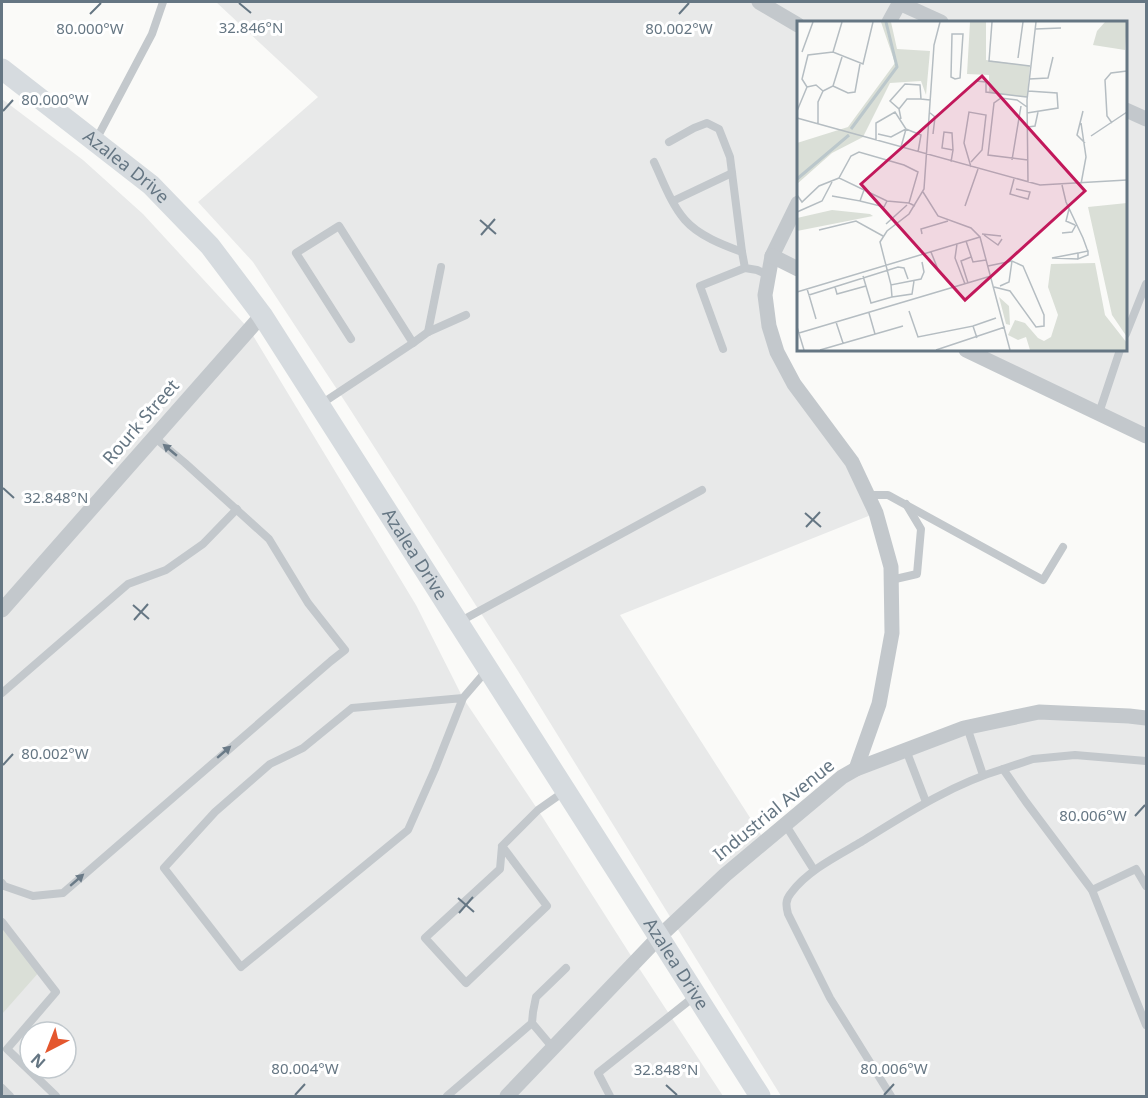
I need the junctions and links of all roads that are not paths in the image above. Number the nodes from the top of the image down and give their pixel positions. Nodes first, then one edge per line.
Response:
1 (163, 2) edge
2 (759, 2) edge
3 (899, 2) edge
4 (890, 21) edge
5 (939, 21) edge
6 (797, 23) edge
7 (2, 69) edge
8 (1127, 111) edge
9 (1146, 119) edge
10 (95, 141) junction
11 (669, 142) dead end
12 (654, 162) dead end
13 (732, 173) junction
14 (673, 201) junction
15 (797, 205) edge
16 (742, 252) junction
17 (772, 256) junction
18 (441, 267) dead end
19 (745, 268) junction
20 (797, 268) edge
21 (768, 275) junction
22 (1146, 284) edge
23 (262, 315) junction
24 (465, 315) dead end
25 (1127, 329) edge
26 (428, 332) junction
27 (351, 339) dead end
28 (413, 343) junction
29 (723, 349) dead end
30 (968, 351) edge
31 (1120, 351) edge
32 (320, 405) junction
33 (1099, 413) junction
34 (1146, 436) edge
35 (154, 437) junction
36 (702, 490) dead end
37 (868, 495) junction
38 (906, 504) junction
39 (237, 509) junction
40 (1063, 548) dead end
41 (891, 580) junction
42 (2, 610) edge
43 (458, 622) junction
44 (488, 669) junction
45 (2, 693) edge
46 (463, 698) junction
47 (1146, 718) edge
48 (967, 727) junction
49 (906, 750) junction
50 (1146, 761) edge
51 (856, 769) junction
52 (1003, 769) junction
53 (983, 775) junction
54 (566, 790) junction
55 (926, 802) junction
56 (786, 824) junction
57 (502, 846) junction
58 (814, 870) junction
59 (2, 883) edge
60 (1146, 886) edge
61 (1092, 890) junction
62 (2, 922) edge
63 (659, 937) junction
64 (566, 968) dead end
65 (696, 995) junction
66 (532, 1023) junction
67 (1146, 1025) edge
68 (553, 1048) junction
69 (4, 1051) edge
70 (2, 1088) edge
71 (10, 1096) edge
72 (56, 1096) edge
73 (447, 1096) edge
74 (507, 1096) edge
75 (609, 1096) edge
76 (759, 1096) edge
77 (891, 1096) edge

1 - 10 lane
2 - 6 street
3 - 4 street
3 - 5 street
7 - 10 street, Azalea Drive
8 - 9 street
10 - 23 street, Azalea Drive
11 - 13 lane
12 - 14 lane
13 - 14 lane
13 - 16 lane
14 - 16 lane
15 - 17 street
16 - 19 lane
17 - 20 street
17 - 21 street
18 - 26 lane
19 - 21 lane
19 - 29 lane
21 - 37 street
22 - 25 lane
23 - 32 street, Azalea Drive
23 - 35 street, Rourk Street
24 - 26 lane
26 - 28 lane
27 - 28 lane
28 - 32 lane
30 - 33 street
31 - 33 lane
32 - 43 street, Azalea Drive
33 - 34 street
39 -> 35 lane
35 - 42 street, Rourk Street
36 - 43 lane
37 - 38 lane
37 - 41 street
38 - 40 lane
38 - 41 lane
39 - 45 lane
59 -> 39 lane
41 - 51 street
43 - 44 street, Azalea Drive
44 - 46 lane
44 - 54 street, Azalea Drive
46 - 46 lane
47 - 48 street, Industrial Avenue
48 - 49 street, Industrial Avenue
48 - 53 lane
49 - 51 street, Industrial Avenue
49 - 55 lane
50 - 52 lane
51 - 56 street, Industrial Avenue
52 - 53 lane
52 - 61 lane
53 - 55 lane
54 - 57 lane
54 - 63 street, Azalea Drive
55 - 58 lane
56 - 58 lane
56 - 63 street, Industrial Avenue
57 - 57 lane
58 - 77 lane
60 - 61 lane
61 - 67 lane
62 - 69 lane
63 - 65 street, Azalea Drive
63 - 68 street, Industrial Avenue
64 - 66 lane
65 - 75 lane
65 - 76 street, Azalea Drive
66 - 68 lane
66 - 73 lane
68 - 74 street, Industrial Avenue
69 - 72 lane
70 - 71 lane

